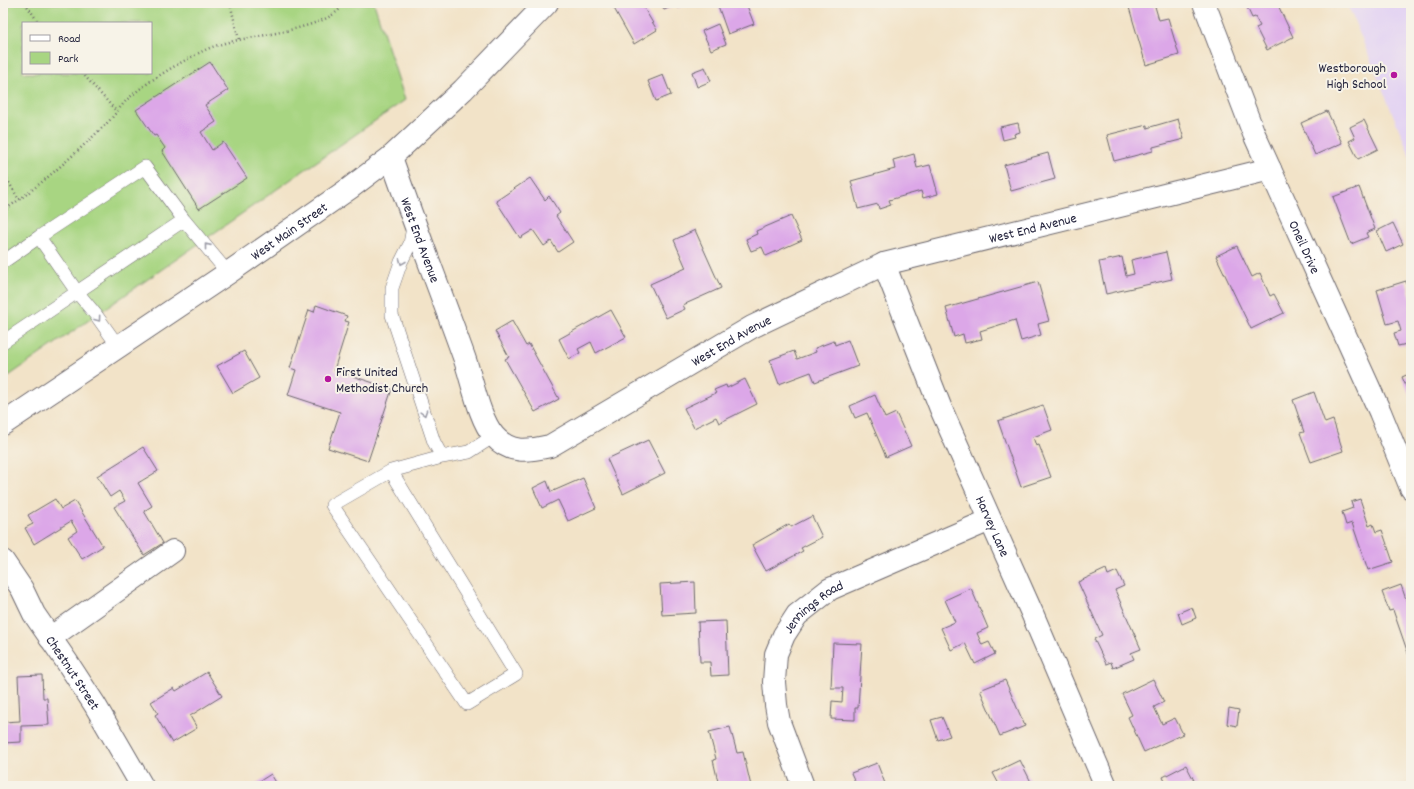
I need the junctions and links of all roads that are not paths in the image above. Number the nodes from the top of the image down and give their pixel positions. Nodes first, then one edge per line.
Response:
1 (547, 3) edge
2 (1204, 3) edge
3 (391, 157) junction
4 (1270, 169) junction
5 (184, 220) junction
6 (414, 225) junction
7 (39, 237) junction
8 (3, 262) edge
9 (884, 264) junction
10 (228, 273) junction
11 (77, 292) junction
12 (3, 342) edge
13 (118, 346) junction
14 (3, 424) edge
15 (494, 436) junction
16 (442, 456) junction
17 (391, 471) junction
18 (1411, 488) edge
19 (990, 520) junction
20 (173, 551) dead end
21 (3, 561) edge
22 (50, 638) junction
23 (142, 786) edge
24 (803, 786) edge
25 (1106, 786) edge

1 - 3 street, West Main Street
2 - 4 street, Oneil Drive
3 - 6 street, West End Avenue
3 - 10 street, West Main Street
4 - 9 street, West End Avenue
4 - 18 street, Oneil Drive
5 - 7 lane
10 -> 5 lane
5 - 11 lane
6 - 15 street, West End Avenue
6 -> 16 lane
7 - 8 lane
7 - 11 lane
9 - 15 street, West End Avenue
9 - 19 street, Harvey Lane
10 - 13 street, West Main Street
11 - 12 lane
11 -> 13 lane
13 - 14 street, West Main Street
15 - 16 lane
16 - 17 lane
17 - 17 lane
19 - 24 street, Jennings Road
19 - 25 street, Harvey Lane
20 - 22 street
21 - 22 street, Chestnut Street
22 - 23 street, Chestnut Street

